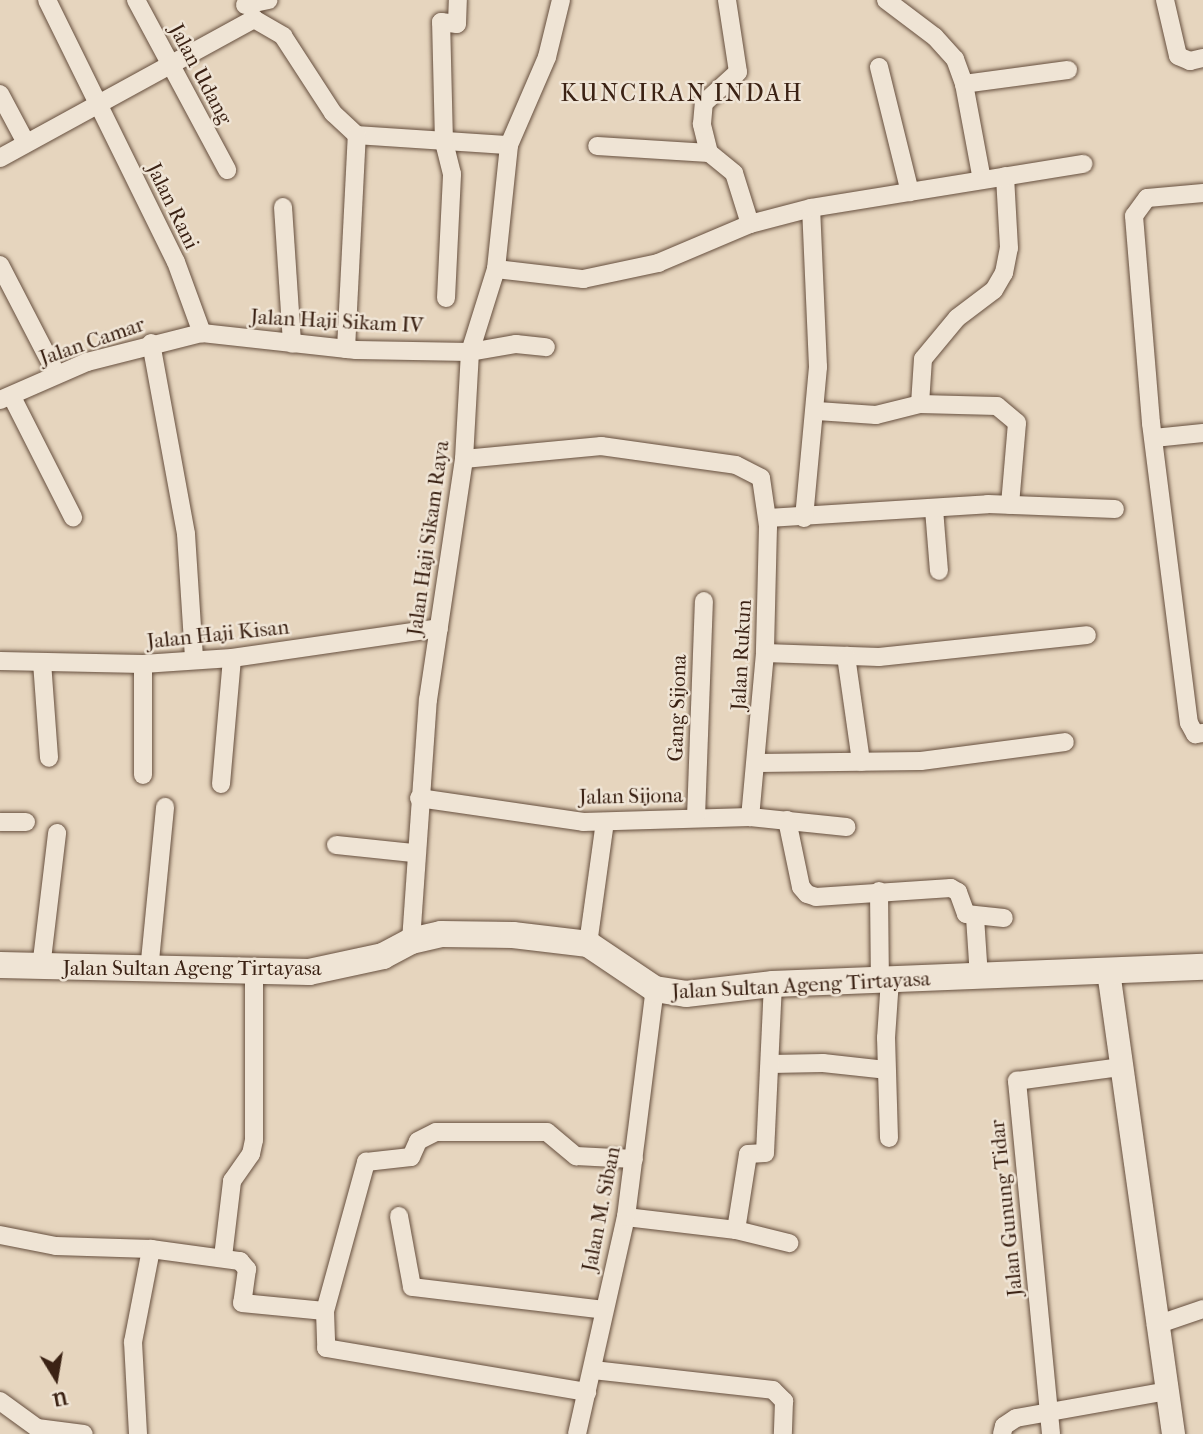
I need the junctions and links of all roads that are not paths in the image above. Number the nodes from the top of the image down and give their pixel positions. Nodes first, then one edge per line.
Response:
1 (47, 0) edge
2 (136, 0) edge
3 (268, 0) edge
4 (458, 0) edge
5 (561, 0) edge
6 (727, 0) edge
7 (886, 0) edge
8 (1165, 0) edge
9 (247, 8) edge
10 (1203, 58) edge
11 (169, 64) junction
12 (879, 67) dead end
13 (1068, 70) dead end
14 (964, 84) junction
15 (0, 94) edge
16 (97, 103) junction
17 (356, 135) junction
18 (444, 142) junction
19 (26, 144) junction
20 (509, 145) junction
21 (597, 146) dead end
22 (709, 153) junction
23 (0, 158) edge
24 (1083, 164) dead end
25 (227, 170) dead end
26 (1005, 176) junction
27 (982, 180) junction
28 (910, 192) junction
29 (1203, 193) edge
30 (283, 207) dead end
31 (811, 208) junction
32 (750, 224) junction
33 (0, 265) edge
34 (496, 269) junction
35 (446, 298) dead end
36 (201, 333) junction
37 (151, 343) junction
38 (292, 344) junction
39 (546, 347) dead end
40 (346, 349) junction
41 (470, 352) junction
42 (56, 373) junction
43 (6, 399) edge
44 (920, 404) junction
45 (817, 411) junction
46 (1203, 432) edge
47 (1154, 438) junction
48 (464, 459) junction
49 (1010, 505) junction
50 (934, 509) junction
51 (1115, 509) dead end
52 (73, 517) dead end
53 (768, 518) junction
54 (804, 518) junction
55 (939, 571) dead end
56 (704, 601) dead end
57 (439, 628) junction
58 (1087, 635) dead end
59 (765, 653) junction
60 (846, 656) junction
61 (232, 658) junction
62 (194, 659) junction
63 (0, 661) edge
64 (42, 662) junction
65 (143, 664) junction
66 (1203, 733) edge
67 (1065, 741) dead end
68 (48, 758) dead end
69 (861, 762) junction
70 (758, 763) junction
71 (144, 775) dead end
72 (221, 784) dead end
73 (419, 798) junction
74 (165, 807) dead end
75 (696, 817) junction
76 (750, 817) junction
77 (787, 820) junction
78 (0, 822) edge
79 (26, 822) dead end
80 (605, 822) junction
81 (846, 827) dead end
82 (57, 833) dead end
83 (336, 845) dead end
84 (414, 853) junction
85 (879, 891) junction
86 (975, 918) junction
87 (1004, 918) dead end
88 (411, 941) junction
89 (588, 944) junction
90 (0, 965) edge
91 (1203, 967) edge
92 (41, 968) junction
93 (149, 971) junction
94 (1108, 971) junction
95 (254, 972) junction
96 (979, 978) junction
97 (885, 979) junction
98 (773, 984) junction
99 (655, 989) junction
100 (771, 1064) junction
101 (1120, 1067) junction
102 (886, 1070) junction
103 (889, 1138) dead end
104 (634, 1159) junction
105 (399, 1216) dead end
106 (625, 1217) junction
107 (736, 1230) junction
108 (0, 1235) edge
109 (789, 1243) dead end
110 (151, 1249) junction
111 (223, 1257) junction
112 (1203, 1309) edge
113 (604, 1310) junction
114 (325, 1311) junction
115 (1156, 1325) junction
116 (593, 1370) junction
117 (1168, 1391) junction
118 (587, 1392) junction
119 (0, 1402) edge
120 (1050, 1413) junction
121 (84, 1434) edge
122 (138, 1434) edge
123 (577, 1434) edge
124 (783, 1434) edge
125 (1002, 1434) edge
126 (1051, 1434) edge
127 (1173, 1434) edge

1 - 16 street, Jalan Rani
2 - 11 street, Jalan Udang
3 - 9 street
4 - 18 street
5 - 20 street, Jalan Haji Sikam Raya
6 - 22 street
7 - 14 street
8 - 10 street
9 - 11 street
9 - 17 street
11 - 16 street
11 - 25 street, Jalan Udang
12 - 28 street
13 - 14 street
14 - 27 street
15 - 19 street
16 - 19 street
16 - 36 street, Jalan Rani
17 - 18 street
17 - 40 street
18 - 20 street
18 - 35 street
19 - 23 street
20 - 34 street, Jalan Haji Sikam Raya
21 - 22 street
22 - 32 street
24 - 26 street
26 - 27 street
26 - 44 street
27 - 28 street
28 - 31 street
29 - 47 street
30 - 38 street
31 - 32 street
31 - 45 street
32 - 34 street
33 - 42 street
34 - 41 street, Jalan Haji Sikam Raya
36 - 37 street, Jalan Camar
36 - 38 street, Jalan Haji Sikam IV
37 - 42 street, Jalan Camar
37 - 62 street
38 - 40 street, Jalan Haji Sikam IV
39 - 41 street, Jalan Haji Sikam IV
40 - 41 street, Jalan Haji Sikam IV
41 - 48 street, Jalan Haji Sikam Raya
42 - 43 street, Jalan Camar
43 - 52 street
44 - 45 street
44 - 49 street
45 - 54 street
46 - 47 street
47 - 66 street
48 - 53 street, Jalan Rukun
48 - 57 street, Jalan Haji Sikam Raya
49 - 50 street
49 - 51 street
50 - 54 street
50 - 55 street
53 - 54 street
53 - 59 street, Jalan Rukun
56 - 75 street, Gang Sijona
57 - 61 street, Jalan Haji Kisan
57 - 73 street, Jalan Haji Sikam Raya
58 - 60 street
59 - 60 street
59 - 70 street, Jalan Rukun
60 - 69 street
61 - 62 street, Jalan Haji Kisan
61 - 72 street
62 - 65 street, Jalan Haji Kisan
63 - 64 street, Jalan Haji Kisan
64 - 65 street, Jalan Haji Kisan
64 - 68 street
65 - 71 street
67 - 69 street
69 - 70 street
70 - 76 street, Jalan Rukun
73 - 80 street, Jalan Sijona
73 - 84 street, Jalan Haji Sikam Raya
74 - 93 street
75 - 76 street, Jalan Sijona
75 - 80 street, Jalan Sijona
76 - 77 street, Jalan Sijona
77 - 81 street, Jalan Sijona
77 - 85 street
78 - 79 street
80 - 89 street
82 - 92 street
83 - 84 street
84 - 88 street, Jalan Haji Sikam Raya
85 - 86 street
85 - 97 street
86 - 87 street
86 - 96 street
88 - 89 main road, Jalan Sultan Ageng Tirtayasa
88 - 95 main road, Jalan Sultan Ageng Tirtayasa
89 - 99 main road, Jalan Sultan Ageng Tirtayasa
90 - 92 main road, Jalan Sultan Ageng Tirtayasa
91 - 94 main road, Jalan Sultan Ageng Tirtayasa
92 - 93 main road, Jalan Sultan Ageng Tirtayasa
93 - 95 main road, Jalan Sultan Ageng Tirtayasa
94 - 96 main road, Jalan Sultan Ageng Tirtayasa
94 - 101 street
95 - 111 street
96 - 97 main road, Jalan Sultan Ageng Tirtayasa
97 - 98 main road, Jalan Sultan Ageng Tirtayasa
97 - 102 street
98 - 99 main road, Jalan Sultan Ageng Tirtayasa
98 - 100 street
99 - 104 street, Jalan M. Siban
100 - 102 street
100 - 107 street
101 - 115 street
101 - 120 street, Jalan Gunung Tidar
102 - 103 street
104 - 106 street, Jalan M. Siban
104 - 114 street
105 - 113 street
106 - 107 street
106 - 113 street, Jalan M. Siban
107 - 109 street
108 - 110 street
110 - 111 street
110 - 122 street
111 - 114 street
112 - 115 street
113 - 116 street, Jalan M. Siban
114 - 118 street
115 - 117 street
116 - 118 street, Jalan M. Siban
116 - 124 street
117 - 120 street
117 - 127 street
118 - 123 street, Jalan M. Siban
119 - 121 street
120 - 125 street
120 - 126 street, Jalan Gunung Tidar

